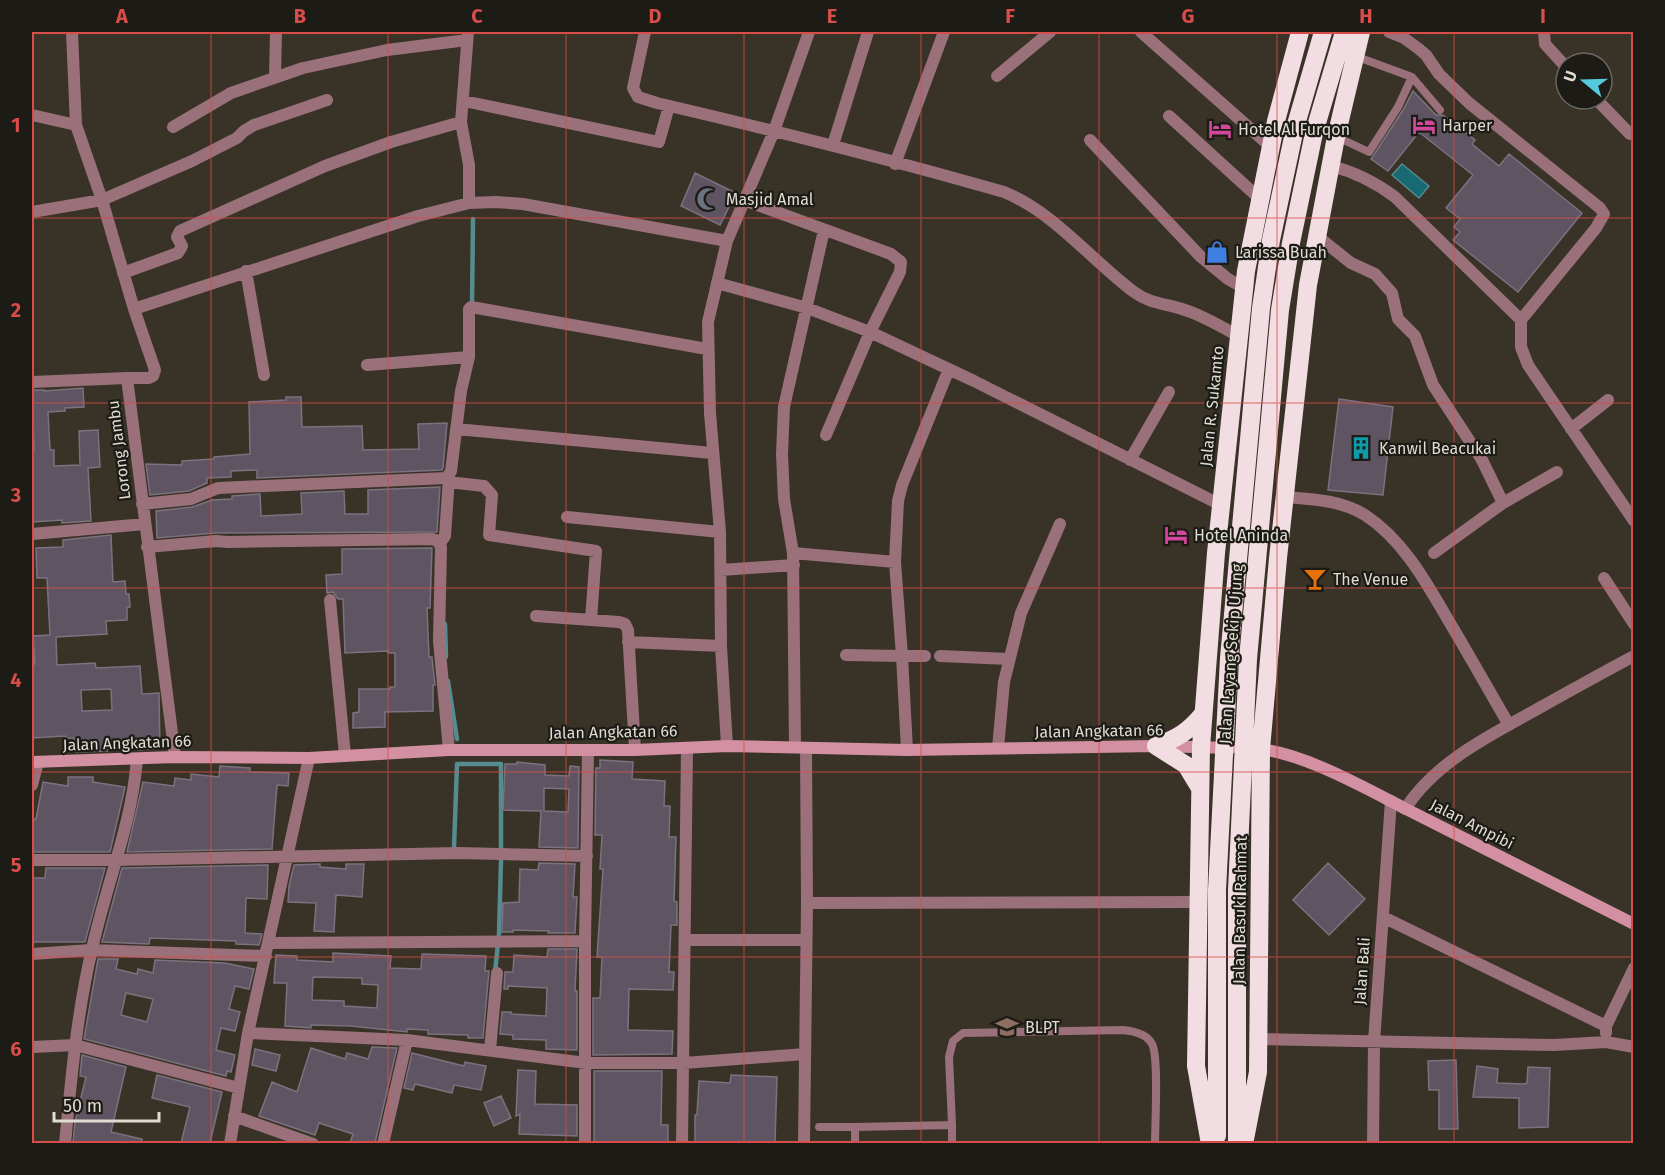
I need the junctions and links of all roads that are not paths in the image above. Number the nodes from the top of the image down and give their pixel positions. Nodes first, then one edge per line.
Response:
1 (72, 32) edge
2 (276, 32) edge
3 (645, 32) edge
4 (809, 32) edge
5 (868, 32) edge
6 (944, 32) edge
7 (1050, 32) edge
8 (1141, 32) edge
9 (1300, 32) edge
10 (1323, 32) edge
11 (1344, 32) edge
12 (1361, 32) edge
13 (1389, 32) edge
14 (1544, 32) edge
15 (467, 36) edge
16 (1554, 54) edge
17 (1355, 56) junction
18 (998, 76) dead end
19 (275, 77) junction
20 (1412, 77) junction
21 (327, 100) dead end
22 (464, 101) junction
23 (669, 106) junction
24 (1440, 110) dead end
25 (1608, 111) edge
26 (32, 115) edge
27 (1169, 116) dead end
28 (461, 122) junction
29 (76, 125) junction
30 (173, 127) dead end
31 (774, 131) junction
32 (1630, 134) dead end
33 (1336, 137) junction
34 (1090, 140) dead end
35 (833, 145) junction
36 (1271, 147) junction
37 (895, 164) junction
38 (1331, 166) junction
39 (1260, 199) junction
40 (102, 200) junction
41 (744, 200) junction
42 (469, 204) junction
43 (32, 212) edge
44 (824, 230) junction
45 (1317, 236) junction
46 (727, 241) junction
47 (246, 271) junction
48 (123, 273) junction
49 (717, 283) junction
50 (1244, 288) junction
51 (807, 308) junction
52 (134, 309) junction
53 (1521, 320) junction
54 (870, 332) junction
55 (1239, 336) junction
56 (707, 349) junction
57 (469, 357) junction
58 (367, 365) dead end
59 (949, 369) junction
60 (264, 375) dead end
61 (127, 378) junction
62 (32, 382) edge
63 (1169, 392) dead end
64 (1608, 400) dead end
65 (459, 429) junction
66 (1570, 429) junction
67 (826, 435) dead end
68 (712, 453) junction
69 (1130, 460) junction
70 (1557, 472) dead end
71 (448, 480) junction
72 (1285, 497) junction
73 (1503, 503) junction
74 (142, 504) junction
75 (1220, 507) junction
76 (1283, 516) junction
77 (567, 517) dead end
78 (1634, 521) edge
79 (145, 524) junction
80 (1060, 524) dead end
81 (720, 532) junction
82 (32, 534) edge
83 (440, 543) junction
84 (147, 547) junction
85 (1434, 553) dead end
86 (794, 559) junction
87 (895, 562) junction
88 (721, 570) junction
89 (1604, 578) dead end
90 (330, 600) dead end
91 (536, 616) dead end
92 (591, 620) junction
93 (1634, 624) edge
94 (628, 642) junction
95 (721, 646) junction
96 (846, 655) dead end
97 (902, 656) junction
98 (925, 656) dead end
99 (940, 656) dead end
100 (1634, 656) edge
101 (1009, 659) junction
102 (1208, 663) junction
103 (1268, 675) junction
104 (1203, 714) junction
105 (1509, 725) junction
106 (727, 746) junction
107 (1156, 746) junction
108 (801, 747) junction
109 (687, 748) junction
110 (998, 748) junction
111 (1199, 748) junction
112 (1262, 749) junction
113 (455, 750) junction
114 (588, 750) junction
115 (635, 750) junction
116 (907, 750) junction
117 (345, 754) junction
118 (175, 757) junction
119 (309, 758) junction
120 (137, 759) junction
121 (35, 762) edge
122 (32, 785) edge
123 (1200, 798) junction
124 (1391, 801) junction
125 (1405, 809) junction
126 (1261, 816) junction
127 (287, 855) junction
128 (587, 856) junction
129 (32, 860) edge
130 (116, 860) junction
131 (1198, 902) junction
132 (807, 903) junction
133 (1383, 916) junction
134 (1634, 924) edge
135 (685, 940) junction
136 (806, 940) junction
137 (585, 941) junction
138 (269, 942) junction
139 (91, 950) junction
140 (32, 954) edge
141 (266, 956) junction
142 (1634, 968) edge
143 (497, 973) dead end
144 (1606, 1026) junction
145 (248, 1033) junction
146 (1259, 1039) junction
147 (407, 1040) junction
148 (1374, 1042) junction
149 (1606, 1042) junction
150 (75, 1045) junction
151 (32, 1047) edge
152 (1634, 1047) edge
153 (490, 1050) junction
154 (805, 1054) junction
155 (586, 1063) junction
156 (684, 1063) junction
157 (239, 1088) junction
158 (234, 1116) junction
159 (952, 1125) junction
160 (855, 1127) junction
161 (811, 1128) junction
162 (65, 1143) edge
163 (230, 1143) edge
164 (313, 1143) edge
165 (383, 1143) edge
166 (585, 1143) edge
167 (682, 1143) edge
168 (804, 1143) edge
169 (855, 1143) edge
170 (952, 1143) edge
171 (1155, 1143) edge
172 (1210, 1143) edge
173 (1217, 1143) edge
174 (1237, 1143) edge
175 (1244, 1143) edge
176 (1373, 1143) edge

1 - 29 street, Lorong Jambu
2 - 19 street
3 - 23 street
4 - 31 street
5 - 35 street
6 - 37 street
7 - 18 street
8 - 36 street
9 - 36 highway, Jalan R. Sukamto
10 - 173 highway, Jalan Layang Sekip Ujung
11 - 174 highway, Jalan Layang Sekip Ujung
12 - 17 highway
13 - 53 street
14 - 16 street
15 - 19 street
15 - 22 street
17 - 20 lane
17 - 33 highway
19 - 30 street
20 - 24 lane
20 - 33 lane
21 - 40 street
22 - 23 street
22 - 28 street
23 - 31 street
25 - 32 street
26 - 29 street
27 - 39 street
28 - 42 street
28 - 48 street
29 - 40 street, Lorong Jambu
31 - 35 street
31 - 41 street
33 - 38 highway
34 - 50 street
35 - 37 street
36 - 39 highway, Jalan R. Sukamto
37 - 55 street
38 - 45 highway
38 - 53 street
39 - 50 highway, Jalan R. Sukamto
40 - 43 street
40 - 48 street, Lorong Jambu
41 - 44 street
41 - 46 street
42 - 46 street
42 - 47 street
44 - 51 street
44 - 54 street
45 - 72 highway
45 - 73 street
46 - 49 street
47 - 52 street
47 - 60 street
48 - 52 street, Lorong Jambu
49 - 51 street
49 - 56 street
50 - 55 highway, Jalan R. Sukamto
51 - 54 street
51 - 86 street
52 - 61 street, Lorong Jambu
53 - 66 street
54 - 59 street
54 - 67 street
55 - 75 highway, Jalan R. Sukamto
56 - 57 street
56 - 68 street
57 - 58 street
57 - 65 street
59 - 69 street
59 - 87 street
61 - 62 street
61 - 74 street, Lorong Jambu
63 - 69 street
64 - 66 street
65 - 68 street
65 - 71 street
66 - 78 street
68 - 81 street
69 - 75 street
70 - 73 street
71 - 74 street
71 - 83 street
71 - 92 street
72 - 76 highway
72 - 105 street
73 - 85 street
74 - 79 street, Lorong Jambu
75 - 76 highway
75 - 102 highway, Jalan R. Sukamto
76 - 103 highway
77 - 81 street
79 - 82 street
79 - 84 street, Lorong Jambu
80 - 101 street
81 - 88 street
83 - 84 street
83 - 113 street
84 - 118 street, Lorong Jambu
86 - 87 street
86 - 88 street
86 - 108 street
87 - 97 street
88 - 95 street
89 - 93 street
90 - 117 street
91 - 92 street
92 - 94 street
94 - 95 street
94 - 115 street
95 - 106 street
96 - 97 street
97 - 98 street
97 - 116 street
99 - 101 street
100 - 105 street
101 - 110 street
102 - 103 highway
102 - 104 highway, Jalan R. Sukamto
103 - 112 highway, Jalan Basuki Rahmat
104 - 107 highway
104 - 111 highway, Jalan R. Sukamto
105 - 125 street
106 - 108 street, Jalan Angkatan 66
106 - 109 street, Jalan Angkatan 66
107 - 110 street, Jalan Angkatan 66
107 - 111 street, Jalan Angkatan 66
107 - 123 highway
108 - 116 street, Jalan Angkatan 66
108 - 132 street
109 - 115 street, Jalan Angkatan 66
109 - 135 street
110 - 116 street, Jalan Angkatan 66
111 - 112 street, Jalan Angkatan 66
111 - 123 highway, Jalan R. Sukamto
112 - 124 street, Jalan Ampibi
112 - 126 highway, Jalan Basuki Rahmat
113 - 114 street, Jalan Angkatan 66
113 - 117 street, Jalan Angkatan 66
114 - 115 street, Jalan Angkatan 66
114 - 128 street
117 - 119 street, Jalan Angkatan 66
118 - 119 street, Jalan Angkatan 66
118 - 120 street, Jalan Angkatan 66
119 - 127 street
120 - 121 street, Jalan Angkatan 66
120 - 130 street
121 - 122 street
123 - 126 highway
123 - 131 highway
124 - 125 street, Jalan Ampibi
124 - 133 street, Jalan Bali
125 - 134 street, Jalan Ampibi
126 - 146 highway, Jalan Basuki Rahmat
127 - 128 street
127 - 130 street
127 - 138 street
128 - 137 street
129 - 130 street
130 - 139 street
131 - 132 street
131 - 172 highway
132 - 136 street
133 - 144 street
133 - 148 street, Jalan Bali
135 - 136 street
135 - 156 street
136 - 154 street
137 - 138 street
137 - 155 street
138 - 141 street
139 - 140 street
139 - 141 street
139 - 150 street
141 - 145 street
142 - 144 street
143 - 153 street
144 - 149 street
145 - 147 street
145 - 157 street
146 - 148 street
146 - 175 highway, Jalan Basuki Rahmat
147 - 153 street
147 - 165 street
148 - 149 street
148 - 176 street, Jalan Bali
149 - 152 street
150 - 151 street
150 - 157 street
150 - 162 street
153 - 155 street
154 - 156 street
154 - 161 street
155 - 156 street
155 - 166 street
156 - 167 street
157 - 158 street
158 - 163 street
158 - 164 street
159 - 160 lane
159 - 170 lane
159 - 171 lane
160 - 161 lane
160 - 169 lane
161 - 168 street

